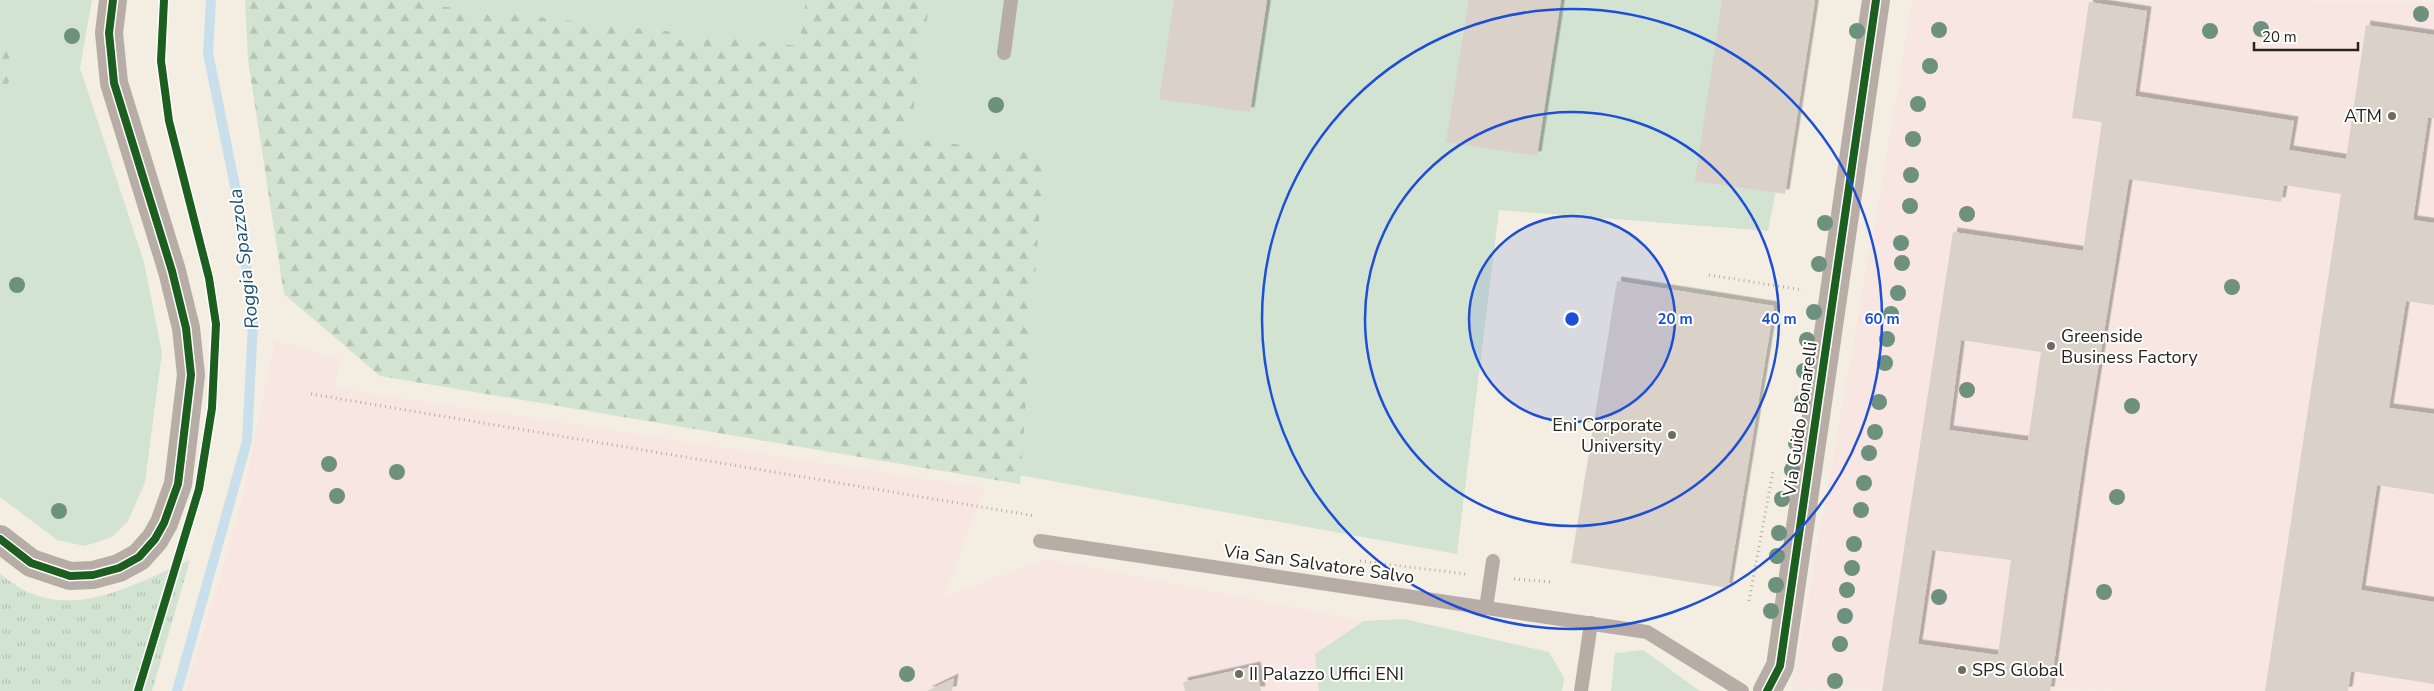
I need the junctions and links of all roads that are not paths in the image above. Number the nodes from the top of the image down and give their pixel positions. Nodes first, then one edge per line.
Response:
1 (113, 0) edge
2 (1012, 0) edge
3 (1876, 0) edge
4 (1004, 53) dead end
5 (0, 539) edge
6 (1040, 541) dead end
7 (1493, 561) dead end
8 (1486, 608) junction
9 (1592, 623) junction
10 (1581, 691) edge
11 (1742, 691) edge
12 (1767, 691) edge

1 - 5 street
2 - 4 lane
3 - 12 street, Via Guido Bonarelli
6 - 8 lane, Via San Salvatore Salvo
7 - 8 lane
8 - 9 lane, Via San Salvatore Salvo
9 - 10 lane
9 - 11 lane, Via San Salvatore Salvo

